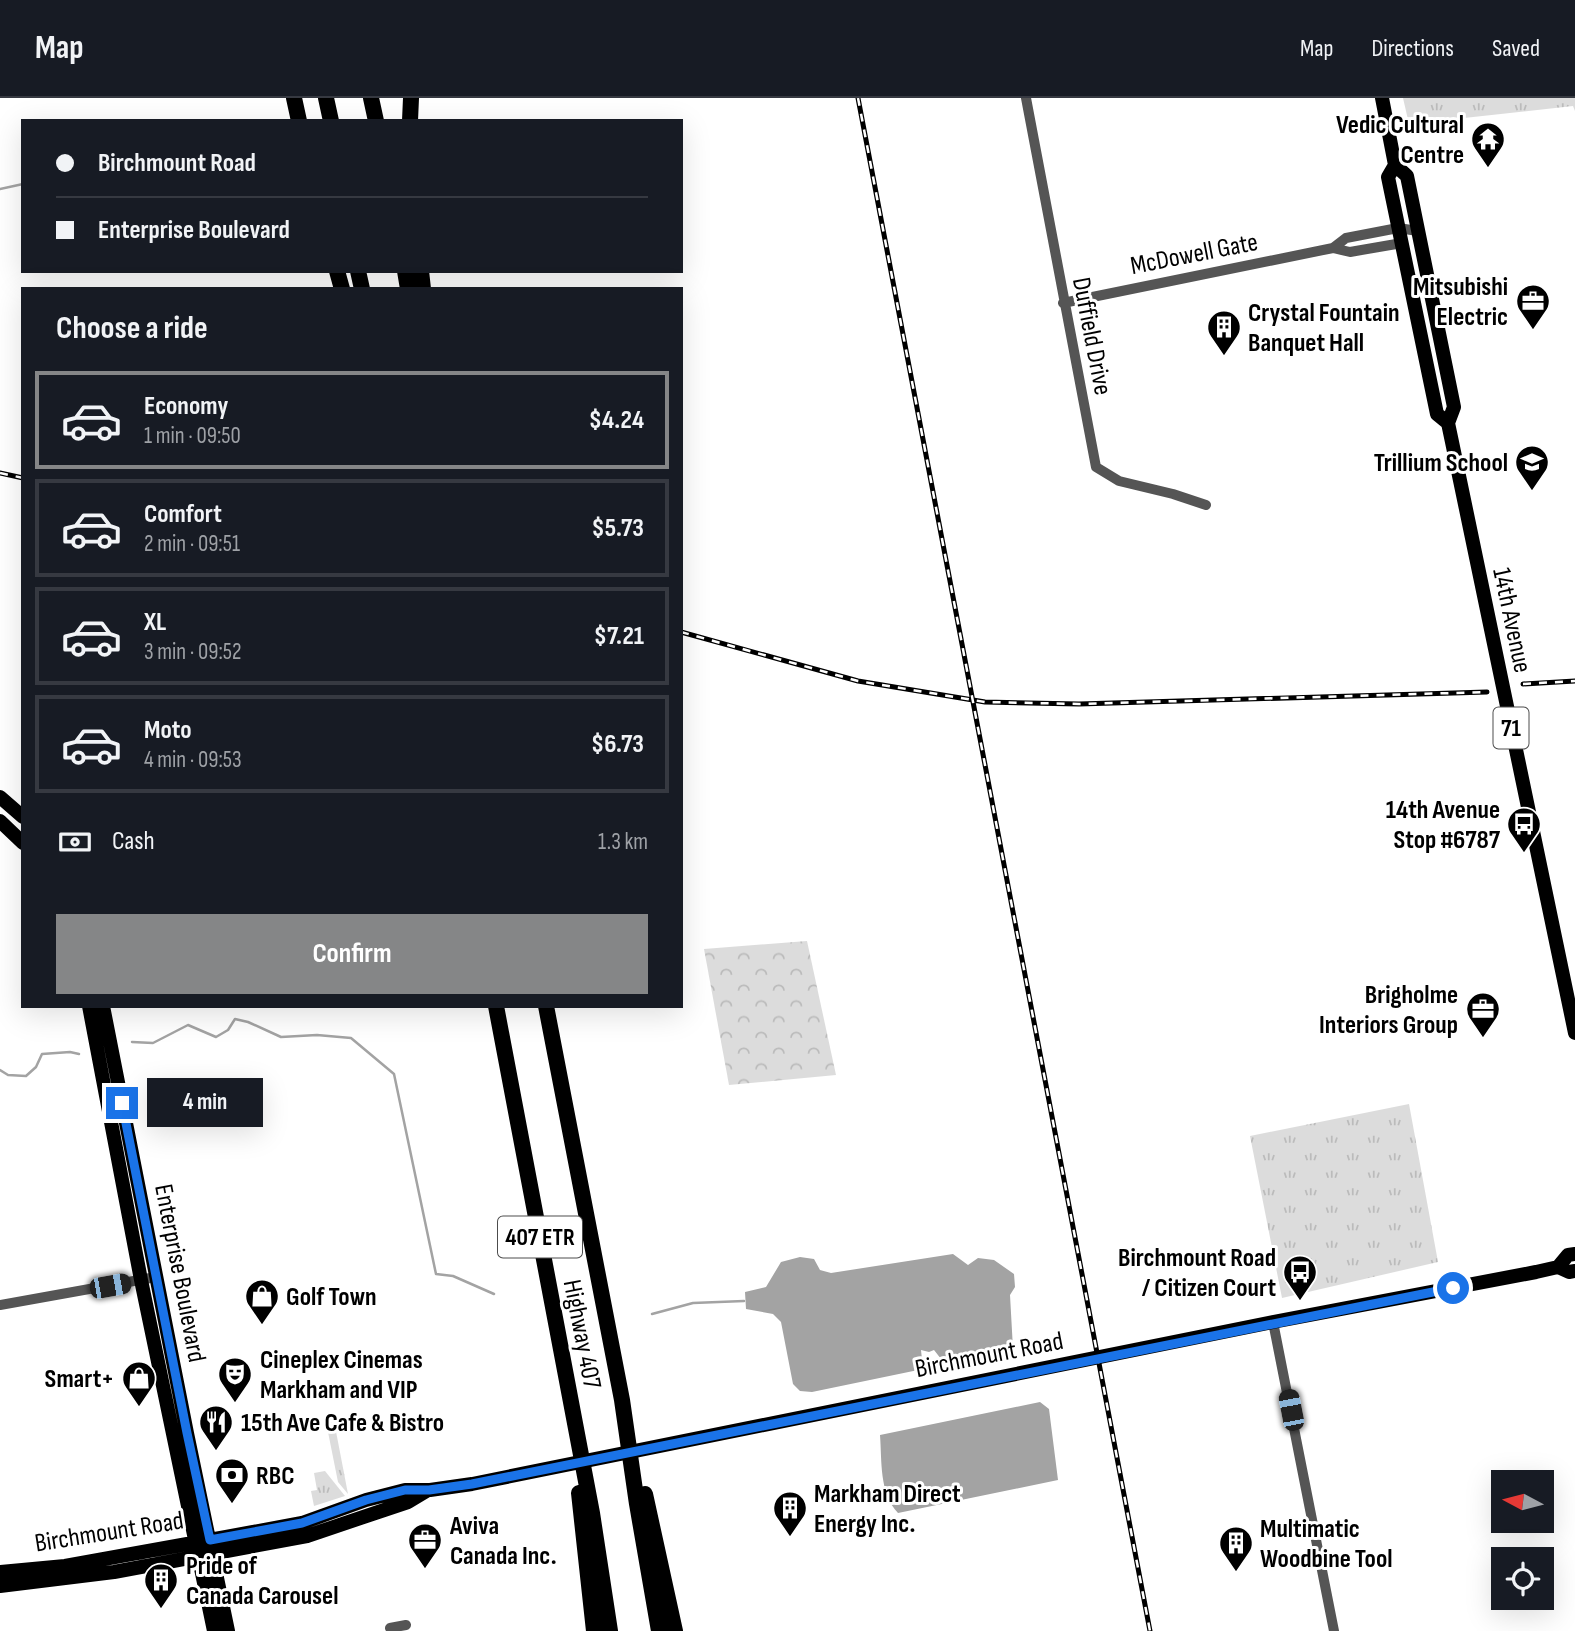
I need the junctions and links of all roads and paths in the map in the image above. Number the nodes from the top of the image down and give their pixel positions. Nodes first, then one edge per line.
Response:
1 (294, 98) edge
2 (326, 98) edge
3 (371, 98) edge
4 (411, 98) edge
5 (1026, 98) edge
6 (1382, 98) edge
7 (299, 119) edge
8 (331, 119) edge
9 (376, 119) edge
10 (410, 119) edge
11 (1395, 165) junction
12 (1398, 228) junction
13 (1418, 231) junction
14 (1402, 243) junction
15 (1333, 248) junction
16 (1063, 303) junction
17 (1448, 423) junction
18 (1206, 505) dead end
19 (0, 797) edge
20 (21, 815) edge
21 (0, 821) edge
22 (21, 841) edge
23 (89, 1008) edge
24 (103, 1008) edge
25 (496, 1008) edge
26 (546, 1008) edge
27 (1575, 1033) edge
28 (1575, 1254) edge
29 (1558, 1267) junction
30 (1575, 1271) edge
31 (149, 1278) junction
32 (0, 1305) edge
33 (1273, 1322) junction
34 (429, 1490) junction
35 (642, 1504) junction
36 (587, 1514) junction
37 (203, 1541) junction
38 (206, 1556) junction
39 (0, 1572) edge
40 (0, 1586) edge
41 (407, 1625) dead end
42 (390, 1628) dead end
43 (214, 1631) edge
44 (228, 1631) edge
45 (594, 1631) edge
46 (610, 1631) edge
47 (659, 1631) edge
48 (675, 1631) edge
49 (1334, 1631) edge

1 - 7 highway
2 - 8 highway
3 - 9 highway
4 - 10 highway
5 - 16 street, Duffield Drive
6 - 11 main road, 14th Avenue / 71
11 - 12 main road, 14th Avenue / 71
11 - 13 main road, 14th Avenue / 71
12 - 13 street, McDowell Gate
12 - 14 main road, 14th Avenue / 71
12 - 15 street, McDowell Gate
13 - 17 main road, 14th Avenue / 71
14 - 15 street, McDowell Gate
14 - 17 main road, 14th Avenue / 71
15 - 16 street, McDowell Gate
16 - 18 street, Duffield Drive
17 - 27 main road, 14th Avenue / 71
19 - 20 main road
21 - 22 main road
23 - 31 main road, Enterprise Boulevard
24 - 31 main road, Enterprise Boulevard
25 - 36 highway, Highway 407 / 407 ETR
26 - 35 highway, Highway 407 / 407 ETR
28 - 29 main road, Birchmount Road
29 - 30 main road, Birchmount Road
29 - 33 main road, Birchmount Road
31 - 32 street
31 - 37 main road, Enterprise Boulevard
33 - 34 main road, Birchmount Road
33 - 49 street
34 - 37 main road, Birchmount Road
34 - 38 main road, Birchmount Road
35 - 47 highway, Highway 407 / 407 ETR
35 - 48 highway
36 - 45 highway
36 - 46 highway, Highway 407 / 407 ETR
37 - 38 main road, Enterprise Boulevard
37 - 39 main road, Birchmount Road
38 - 40 main road, Birchmount Road
38 - 43 main road, Enterprise Boulevard
38 - 44 main road, Enterprise Boulevard
41 - 42 street

